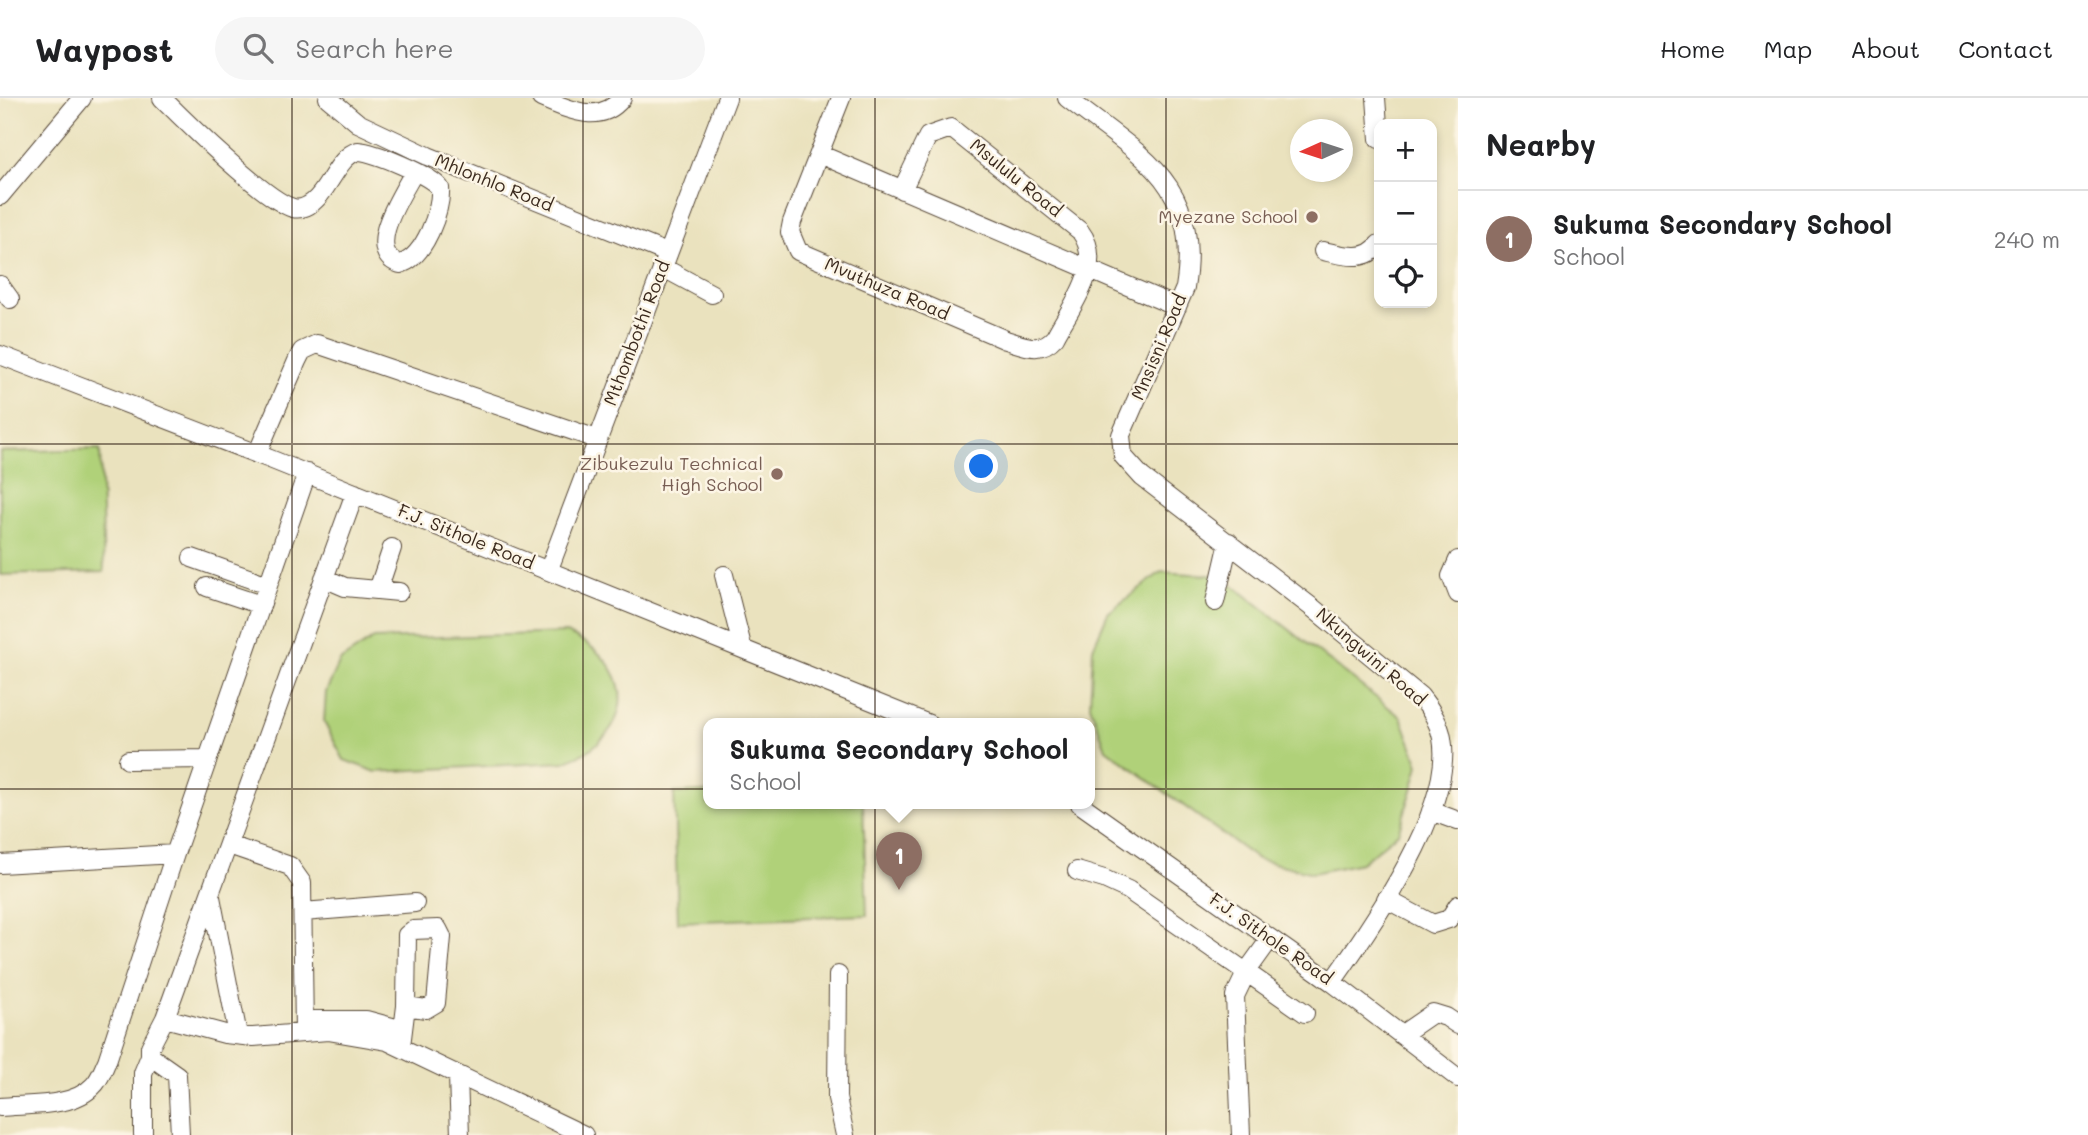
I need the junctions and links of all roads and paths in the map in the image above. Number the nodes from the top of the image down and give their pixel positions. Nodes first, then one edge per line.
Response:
1 (82, 98) edge
2 (162, 98) edge
3 (328, 98) edge
4 (541, 98) edge
5 (622, 98) edge
6 (727, 98) edge
7 (841, 98) edge
8 (1067, 98) edge
9 (1376, 98) edge
10 (1378, 119) edge
11 (819, 154) junction
12 (414, 172) junction
13 (7, 176) edge
14 (902, 190) junction
15 (0, 196) edge
16 (1378, 245) edge
17 (1323, 251) dead end
18 (665, 260) junction
19 (1090, 270) junction
20 (712, 294) dead end
21 (1177, 307) junction
22 (0, 355) edge
23 (1121, 435) joint
24 (597, 439) junction
25 (257, 454) junction
26 (307, 474) junction
27 (355, 493) junction
28 (1229, 542) junction
29 (392, 548) dead end
30 (192, 558) dead end
31 (1458, 560) edge
32 (549, 569) junction
33 (724, 575) dead end
34 (324, 578) junction
35 (268, 585) junction
36 (207, 587) dead end
37 (378, 590) junction
38 (399, 592) dead end
39 (1458, 594) edge
40 (1214, 602) dead end
41 (261, 605) junction
42 (742, 646) junction
43 (915, 718) edge
44 (208, 759) junction
45 (128, 760) dead end
46 (1087, 809) edge
47 (1431, 811) junction
48 (1458, 821) edge
49 (229, 845) junction
50 (175, 853) junction
51 (0, 864) edge
52 (1077, 871) dead end
53 (211, 895) junction
54 (1386, 899) junction
55 (415, 903) dead end
56 (1458, 905) edge
57 (303, 912) junction
58 (1270, 939) junction
59 (1247, 971) junction
60 (838, 975) dead end
61 (1332, 982) junction
62 (406, 1006) dead end
63 (1305, 1013) dead end
64 (165, 1018) junction
65 (1458, 1026) edge
66 (304, 1027) junction
67 (237, 1035) junction
68 (1401, 1035) junction
69 (402, 1038) junction
70 (150, 1056) junction
71 (458, 1076) junction
72 (1458, 1078) edge
73 (0, 1107) edge
74 (180, 1134) edge
75 (143, 1135) edge
76 (460, 1135) edge
77 (584, 1135) edge
78 (845, 1135) edge
79 (1241, 1135) edge

1 - 13 street
2 - 12 street
3 - 18 street, Mhlonhlo Road
4 - 5 street
6 - 18 street, Mthombothi Road
7 - 11 street, Mvuthuza Road
8 - 21 street, Mnsisni Road
9 - 10 street
11 - 14 street
11 - 19 street, Mvuthuza Road
12 - 12 street
13 - 15 street
14 - 19 street
14 - 19 street, Msululu Road
16 - 17 street
18 - 20 street, Mhlonhlo Road
18 - 24 street, Mthombothi Road
19 - 21 street
21 - 23 street, Mnsisni Road
22 - 25 street, F.J. Sithole Road
23 - 28 street, Nkungwini Road
24 - 25 street
24 - 32 street, Mthombothi Road
25 - 26 street, F.J. Sithole Road
26 - 27 street, F.J. Sithole Road
26 - 35 street
27 - 32 street, F.J. Sithole Road
27 - 34 street
28 - 40 street
28 - 47 street, Nkungwini Road
29 - 37 street
30 - 35 street
31 - 39 street
32 - 42 street, F.J. Sithole Road
33 - 42 street
34 - 37 street
34 - 49 street
35 - 41 street
36 - 41 street
37 - 38 street
41 - 44 street
42 - 43 street, F.J. Sithole Road
44 - 45 street
44 - 50 street
46 - 58 street, F.J. Sithole Road
47 - 48 street
47 - 54 street, Nkungwini Road
49 - 53 street
49 - 57 street
50 - 51 street
50 - 73 street
52 - 59 street
53 - 64 street
53 - 67 street
54 - 56 street
54 - 61 street, Nkungwini Road
55 - 57 street
57 - 66 street
58 - 59 street
58 - 61 street, F.J. Sithole Road
59 - 63 street
59 - 79 street
60 - 78 street
61 - 68 street, F.J. Sithole Road
62 - 69 street
64 - 67 street
64 - 70 street
65 - 68 street
66 - 67 street
66 - 69 street
68 - 72 street, F.J. Sithole Road
69 - 71 street
70 - 74 street
70 - 75 street
71 - 76 street
71 - 77 street

